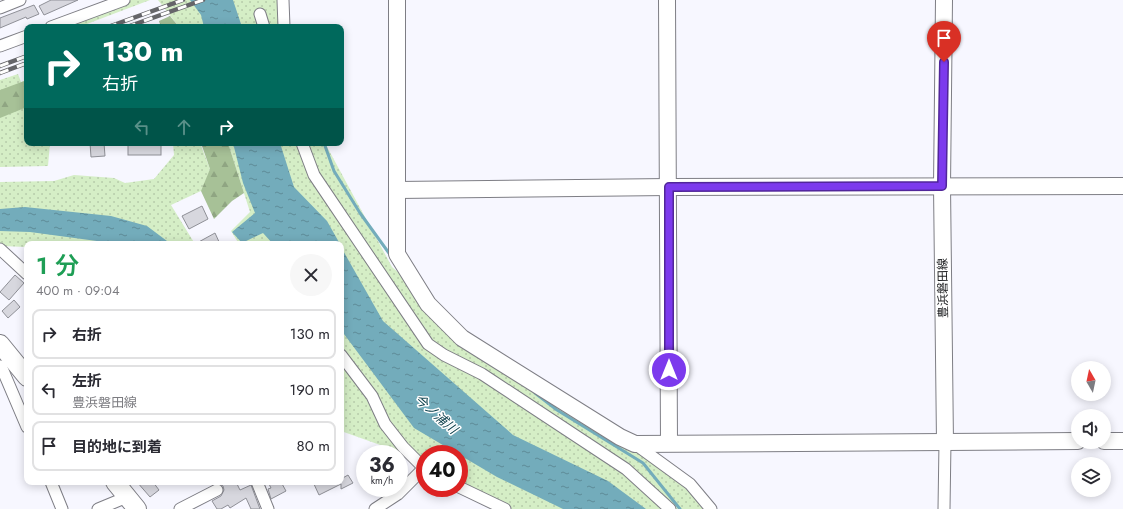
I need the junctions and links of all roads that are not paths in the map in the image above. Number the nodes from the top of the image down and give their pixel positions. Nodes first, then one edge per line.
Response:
1 (20, 0) edge
2 (124, 0) edge
3 (283, 0) edge
4 (397, 0) edge
5 (668, 0) edge
6 (944, 0) edge
7 (0, 8) edge
8 (260, 14) dead end
9 (59, 24) edge
10 (263, 24) edge
11 (284, 24) edge
12 (24, 37) edge
13 (0, 46) edge
14 (303, 146) edge
15 (942, 186) junction
16 (1123, 186) edge
17 (669, 187) junction
18 (397, 190) junction
19 (0, 249) edge
20 (24, 271) edge
21 (0, 344) edge
22 (344, 359) edge
23 (5, 364) edge
24 (24, 375) edge
25 (24, 418) edge
26 (1071, 441) edge
27 (1111, 441) edge
28 (1123, 441) edge
29 (945, 442) junction
30 (669, 443) junction
31 (635, 444) junction
32 (416, 461) edge
33 (416, 477) edge
34 (52, 485) edge
35 (117, 485) edge
36 (257, 485) edge
37 (217, 490) dead end
38 (468, 492) edge
39 (132, 503) edge
40 (62, 509) edge
41 (98, 509) edge
42 (180, 509) edge
43 (268, 509) edge
44 (375, 509) edge
45 (505, 509) edge
46 (670, 509) edge
47 (711, 509) edge
48 (944, 509) edge

1 - 7 street
2 - 9 street
3 - 11 street
4 - 18 street
5 - 17 street
6 - 15 street, 豊浜磐田線
8 - 10 street
12 - 13 street
14 - 46 street
15 - 16 street
15 - 17 street
15 - 29 street, 豊浜磐田線
17 - 18 street
17 - 30 street
18 - 31 street
19 - 20 street
21 - 23 main road
22 - 32 street
23 - 24 main road
23 - 25 street
26 - 29 street
27 - 28 street
29 - 30 street
29 - 48 street
30 - 31 street
31 - 47 street
33 - 44 street
34 - 40 street
35 - 39 main road
36 - 43 street
37 - 42 street
38 - 45 street
39 - 41 street

